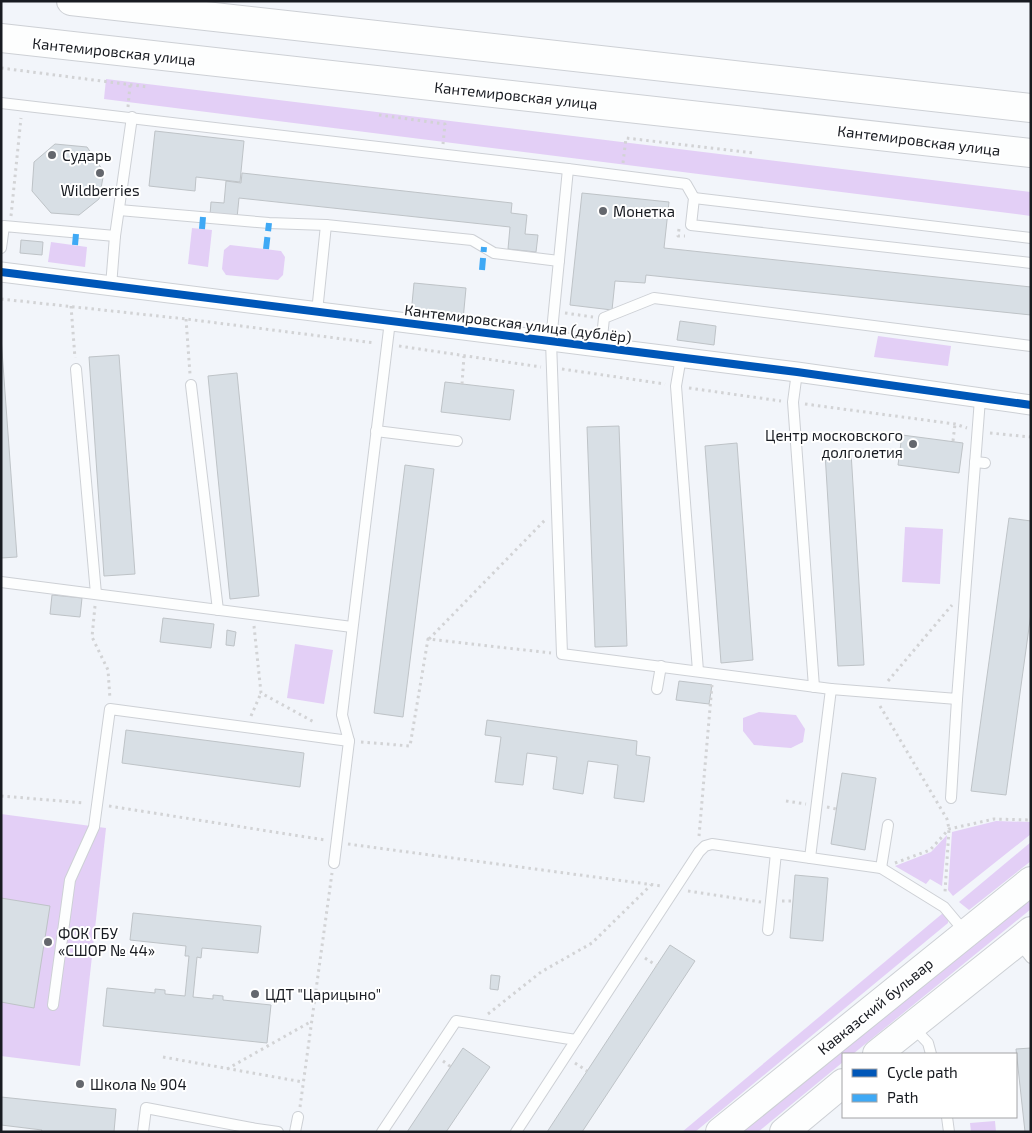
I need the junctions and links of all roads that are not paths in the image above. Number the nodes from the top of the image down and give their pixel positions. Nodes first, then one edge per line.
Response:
1 (71, 1) edge
2 (1, 38) edge
3 (1, 103) edge
4 (1031, 108) edge
5 (129, 117) junction
6 (1031, 153) edge
7 (568, 168) junction
8 (694, 198) junction
9 (119, 210) junction
10 (326, 226) junction
11 (114, 236) junction
12 (1031, 238) edge
13 (1, 248) edge
14 (559, 261) junction
15 (1031, 263) edge
16 (1, 272) edge
17 (111, 286) junction
18 (317, 312) junction
19 (390, 321) junction
20 (551, 341) junction
21 (1031, 346) edge
22 (602, 347) junction
23 (681, 357) junction
24 (76, 369) road end
25 (797, 372) junction
26 (191, 385) road end
27 (980, 399) junction
28 (1031, 405) edge
29 (376, 431) junction
30 (457, 441) dead end
31 (1, 582) edge
32 (96, 594) junction
33 (218, 610) junction
34 (352, 627) junction
35 (661, 666) junction
36 (698, 671) junction
37 (814, 687) junction
38 (657, 688) dead end
39 (831, 689) junction
40 (957, 699) junction
41 (349, 741) junction
42 (951, 798) dead end
43 (888, 826) dead end
44 (776, 853) junction
45 (810, 858) junction
46 (334, 862) road end
47 (882, 865) junction
48 (1031, 881) edge
49 (768, 930) dead end
50 (965, 932) junction
51 (1026, 944) edge
52 (53, 1006) dead end
53 (912, 1026) junction
54 (576, 1040) junction
55 (878, 1053) edge
56 (931, 1053) edge
57 (842, 1083) edge
58 (298, 1118) road end
59 (947, 1118) edge
60 (250, 1130) edge
61 (142, 1132) edge
62 (278, 1132) edge
63 (295, 1132) edge
64 (382, 1132) edge
65 (516, 1132) edge
66 (720, 1132) edge
67 (784, 1132) edge
68 (949, 1132) edge

1 - 4 main road
2 - 6 main road, Кантемировская улица
3 - 5 lane
5 - 7 lane
5 - 9 lane
7 - 8 lane
7 - 14 lane
8 - 12 lane
8 - 15 lane
9 - 10 lane
9 - 11 lane
10 - 14 lane
10 - 18 lane
11 - 13 lane
11 - 17 lane
14 - 20 lane
16 - 17 street, Кантемировская улица (дублёр)
17 - 18 street, Кантемировская улица (дублёр)
18 - 19 street, Кантемировская улица (дублёр)
19 - 20 street, Кантемировская улица (дублёр)
19 - 29 lane
20 - 22 street, Кантемировская улица (дублёр)
20 - 35 lane
21 - 22 lane
22 - 23 street, Кантемировская улица (дублёр)
23 - 25 street, Кантемировская улица (дублёр)
23 - 36 lane
24 - 32 lane
25 - 27 street, Кантемировская улица (дублёр)
25 - 37 lane
26 - 33 lane
27 - 28 street, Кантемировская улица (дублёр)
27 - 40 lane
29 - 30 lane
29 - 34 lane
31 - 32 lane
32 - 33 lane
33 - 34 lane
34 - 41 lane
35 - 36 lane
35 - 38 lane
36 - 37 lane
37 - 39 lane
39 - 40 lane
39 - 45 lane
40 - 42 lane
41 - 46 lane
41 - 52 lane
43 - 47 lane
44 - 45 lane
44 - 49 lane
44 - 54 lane
45 - 47 lane
47 - 50 lane
48 - 50 main road, Кавказский бульвар
50 - 66 main road, Кавказский бульвар
51 - 53 main road
53 - 55 main road
53 - 56 lane
54 - 64 lane
54 - 65 lane
57 - 67 main road
58 - 63 lane
59 - 68 lane
60 - 61 lane
60 - 62 lane

